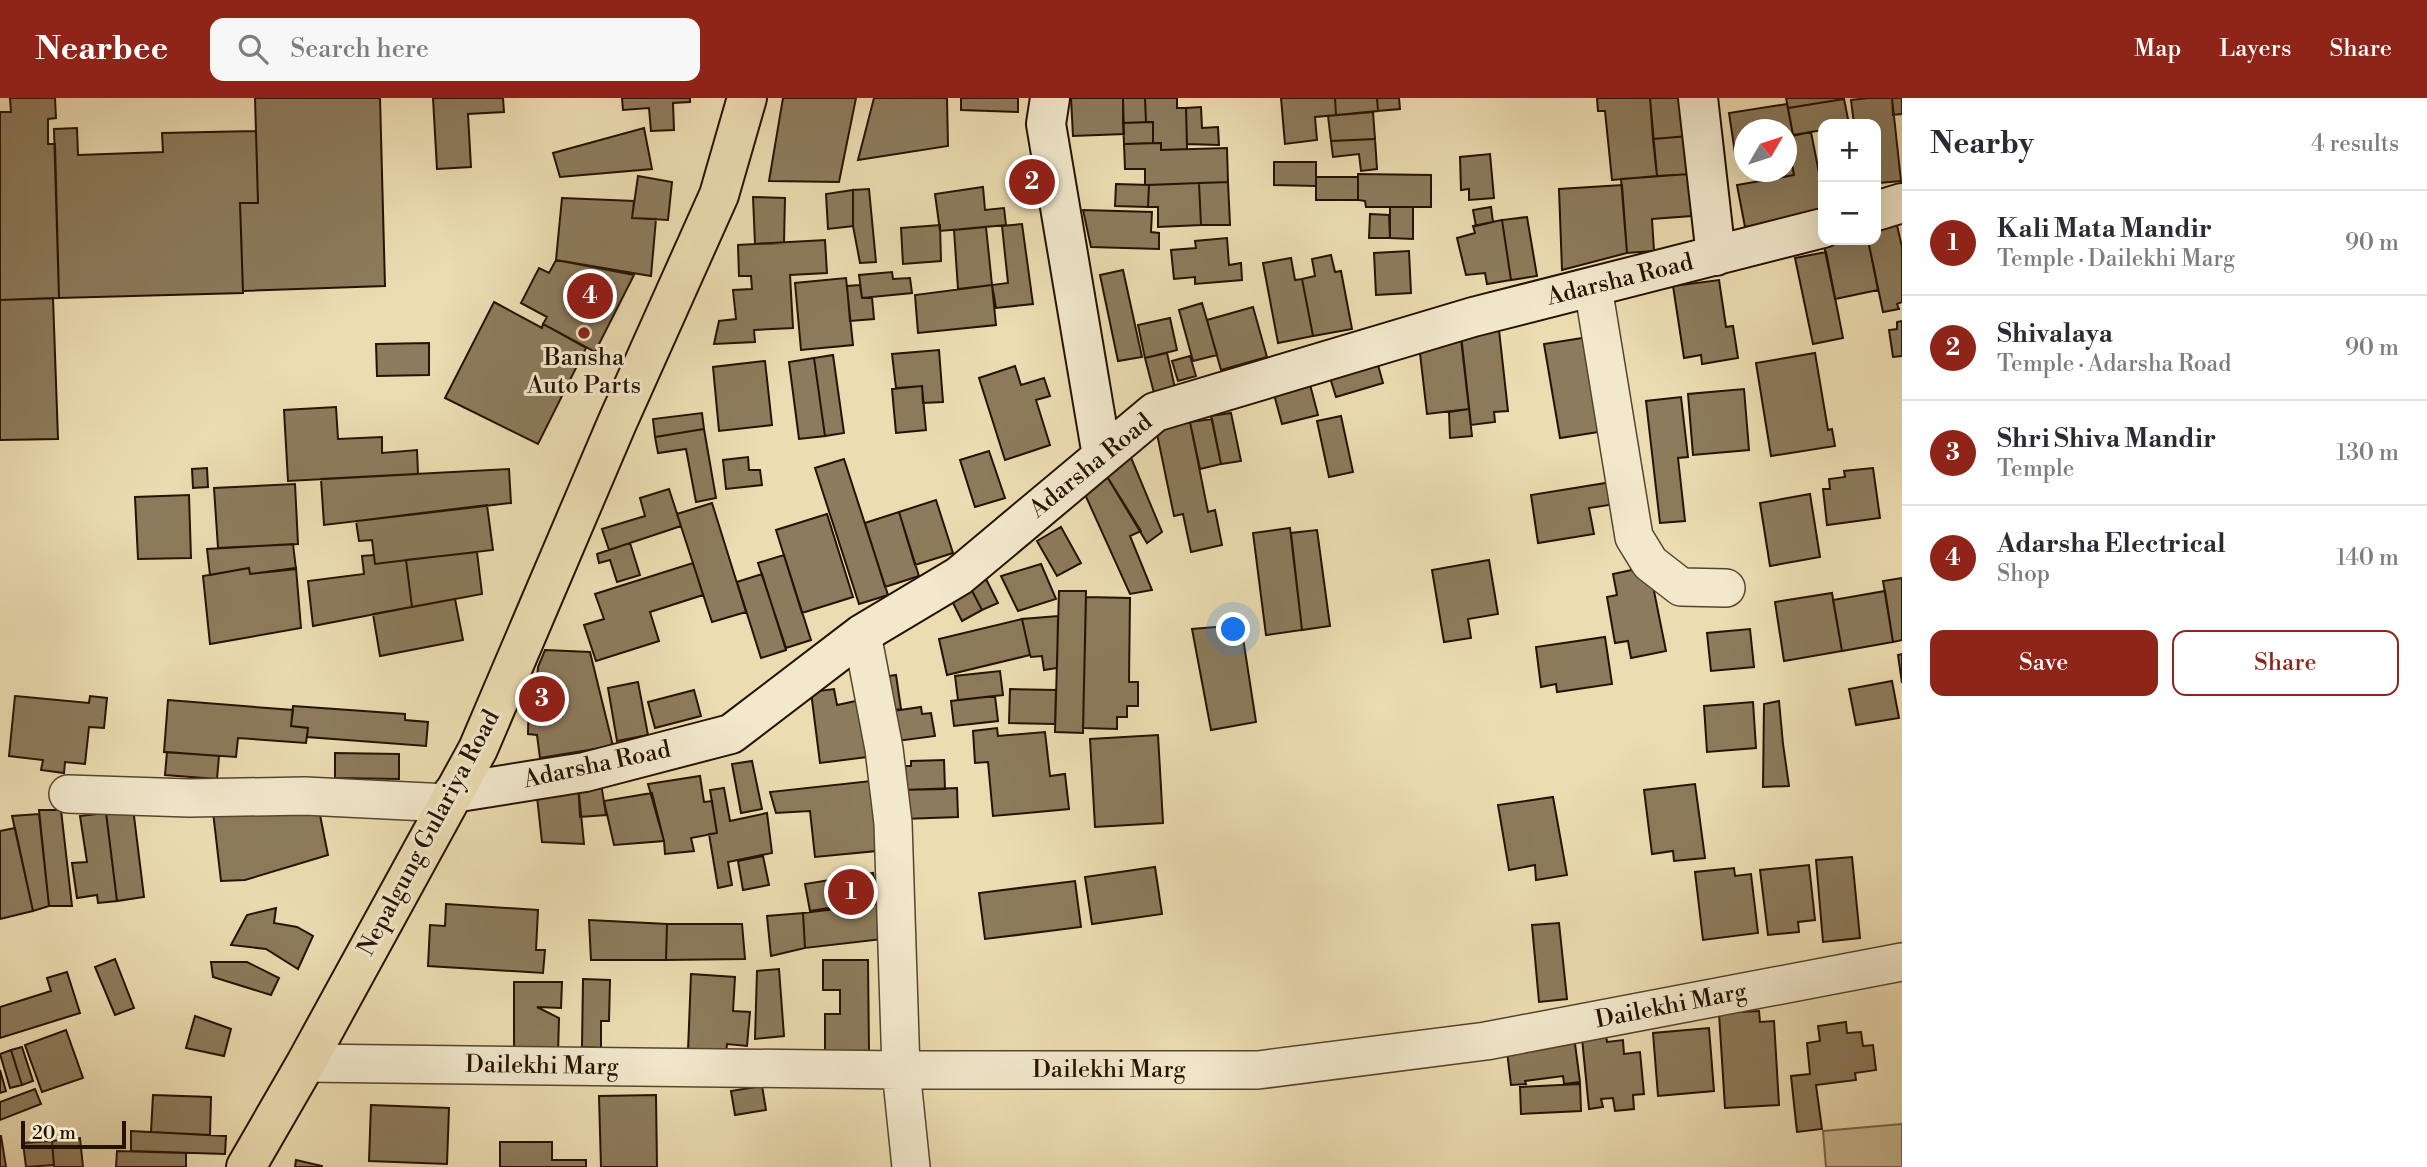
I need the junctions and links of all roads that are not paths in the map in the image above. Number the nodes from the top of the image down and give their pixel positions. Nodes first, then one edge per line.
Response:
1 (747, 98) edge
2 (1050, 98) edge
3 (1698, 98) edge
4 (1902, 203) edge
5 (1881, 209) edge
6 (1818, 229) edge
7 (1716, 256) junction
8 (1593, 287) junction
9 (1102, 456) junction
10 (1726, 588) dead end
11 (862, 634) junction
12 (68, 794) dead end
13 (451, 798) junction
14 (1902, 962) edge
15 (306, 1063) junction
16 (901, 1070) junction
17 (246, 1167) edge
18 (911, 1167) edge

1 - 13 main road, Nepalgung Gulariya Road
2 - 9 main road
3 - 7 main road
4 - 5 main road
6 - 7 main road, Adarsha Road
7 - 8 main road, Adarsha Road
8 - 9 main road, Adarsha Road
8 - 10 street
9 - 11 main road, Adarsha Road
11 - 13 main road, Adarsha Road
11 - 16 street
12 - 13 street
13 - 15 main road, Nepalgung Gulariya Road
14 - 16 street, Dailekhi Marg
15 - 16 street, Dailekhi Marg
15 - 17 main road, Nepalgung Gulariya Road
16 - 18 street

